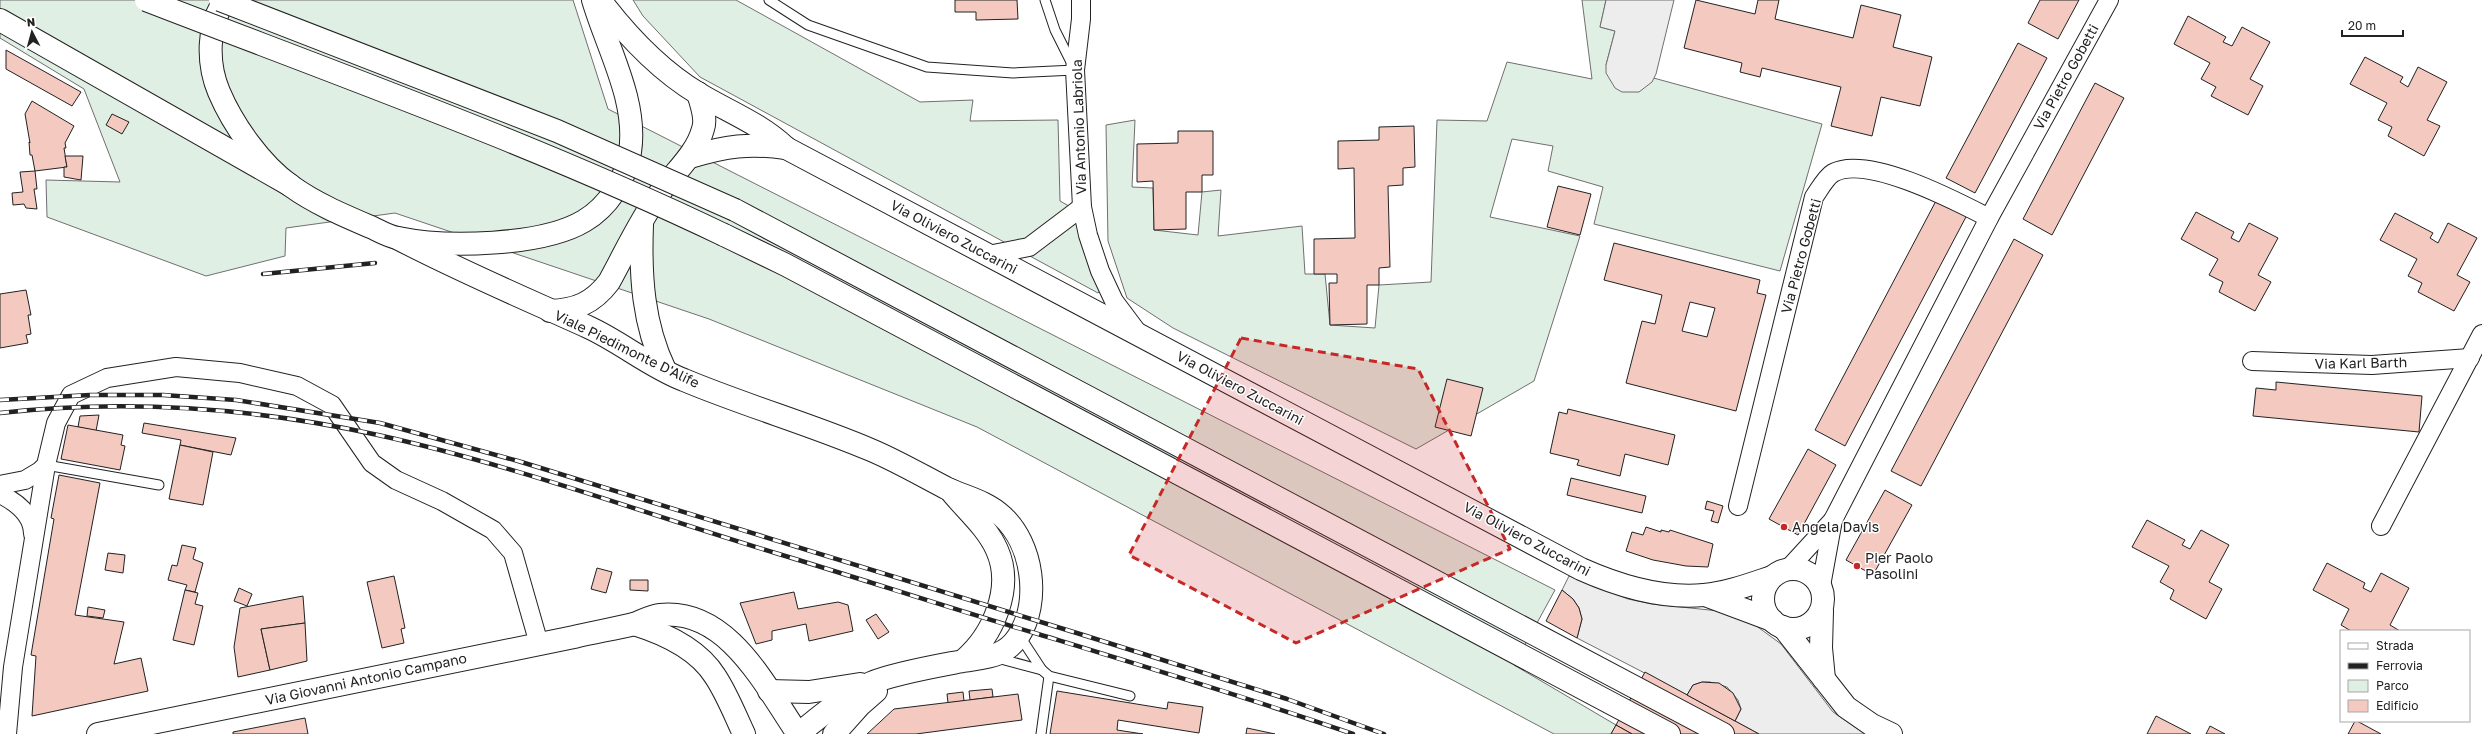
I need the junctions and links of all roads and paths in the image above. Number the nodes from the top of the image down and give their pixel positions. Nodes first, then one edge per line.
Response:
1 (146, 0) edge
2 (220, 0) edge
3 (225, 0) edge
4 (594, 0) edge
5 (600, 0) edge
6 (769, 0) edge
7 (1045, 0) edge
8 (1081, 0) edge
9 (2109, 0) edge
10 (0, 20) edge
11 (1075, 70) junction
12 (698, 93) junction
13 (786, 148) junction
14 (690, 157) junction
15 (290, 185) junction
16 (1082, 207) junction
17 (1989, 218) junction
18 (642, 220) junction
19 (397, 238) junction
20 (988, 255) junction
21 (550, 311) junction
22 (1138, 333) junction
23 (2482, 334) edge
24 (2470, 358) junction
25 (2252, 361) dead end
26 (665, 370) junction
27 (46, 464) junction
28 (0, 485) edge
29 (159, 486) dead end
30 (949, 489) junction
31 (0, 494) edge
32 (1738, 506) dead end
33 (1833, 520) junction
34 (2381, 526) dead end
35 (33, 544) junction
36 (1780, 573) junction
37 (1821, 586) junction
38 (1705, 596) junction
39 (1822, 611) junction
40 (634, 624) junction
41 (1777, 624) junction
42 (1019, 635) junction
43 (539, 644) junction
44 (993, 657) junction
45 (964, 660) junction
46 (1045, 673) junction
47 (1824, 679) junction
48 (883, 680) junction
49 (769, 691) junction
50 (1130, 696) dead end
51 (7, 734) edge
52 (98, 734) edge
53 (744, 734) edge
54 (782, 734) edge
55 (798, 734) edge
56 (834, 734) edge
57 (1041, 734) edge
58 (1669, 734) edge
59 (1723, 734) edge
60 (1891, 734) edge

1 - 58 main road, bridge
2 - 59 main road, bridge
3 - 15 main road
4 - 19 main road
5 - 12 main road, Via Oliviero Zuccarini
6 - 11 lane
7 - 11 lane
8 - 11 street, Via Antonio Labriola
9 - 17 street, Via Pietro Gobetti
10 - 15 main road
11 - 16 street, Via Antonio Labriola
12 - 13 main road, Via Oliviero Zuccarini
12 - 14 main road
13 - 14 main road, Via Oliviero Zuccarini
13 - 20 main road, Via Oliviero Zuccarini
14 - 18 main road
15 - 19 main road
16 - 20 street, Via Antonio Labriola
16 - 22 street, Via Antonio Labriola
17 - 32 street, Via Pietro Gobetti
17 - 33 street, Via Pietro Gobetti
18 - 21 main road
18 - 26 main road
19 - 21 main road, Viale Piedimonte D'Alife
20 - 22 main road, Via Oliviero Zuccarini
21 - 26 main road, Viale Piedimonte D'Alife
22 - 38 main road, Via Oliviero Zuccarini
23 - 24 street
24 - 25 street, Via Karl Barth
24 - 34 street
26 - 30 main road, Viale Piedimonte D'Alife
27 - 28 street
27 - 29 lane
27 - 35 street
27 - 43 street
30 - 42 main road, Viale Piedimonte D'Alife
30 - 45 main road, Viale Piedimonte D'Alife
31 - 35 street
33 - 36 street, Via Pietro Gobetti
33 - 37 street, Via Pietro Gobetti
35 - 51 street
36 - 37 main road, Via Oliviero Zuccarini
36 - 38 main road, Via Oliviero Zuccarini
36 - 41 main road
37 - 39 main road
38 - 41 main road, Via Oliviero Zuccarini
39 - 41 main road, Via Oliviero Zuccarini
39 - 47 main road
40 - 43 main road, Via Giovanni Antonio Campano
40 - 49 main road, Via Giovanni Antonio Campano
40 - 53 main road
41 - 47 main road
42 - 44 main road, Viale Piedimonte D'Alife
42 - 46 lane
43 - 52 main road, Via Giovanni Antonio Campano
44 - 45 main road, Viale Piedimonte D'Alife
44 - 46 lane
45 - 48 main road, Viale Piedimonte D'Alife
46 - 50 lane
46 - 57 lane
47 - 60 main road
48 - 49 main road
48 - 55 main road, Viale Piedimonte D'Alife
48 - 56 main road, Viale Piedimonte D'Alife
49 - 55 main road, Via Giovanni Antonio Campano
54 - 55 main road

